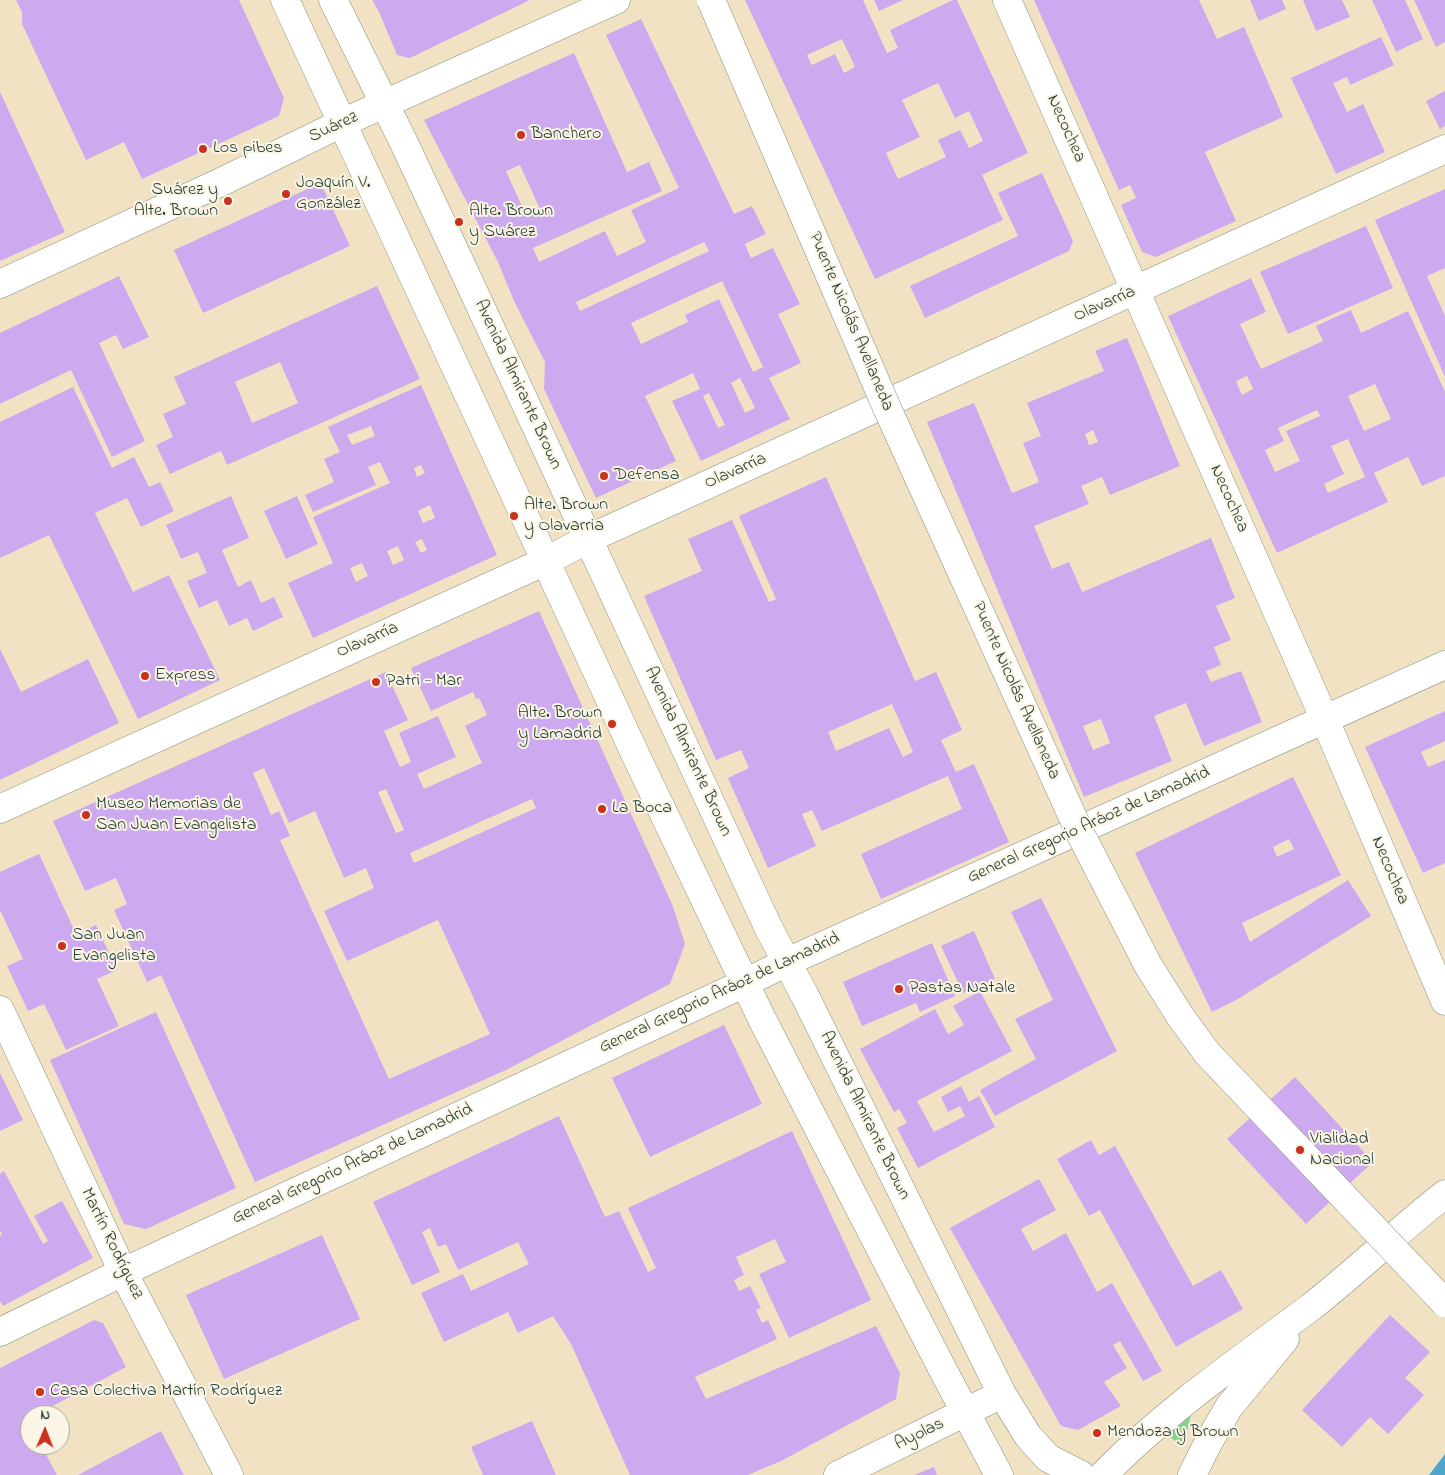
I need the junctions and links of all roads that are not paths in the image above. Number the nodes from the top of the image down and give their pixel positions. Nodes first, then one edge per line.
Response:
1 (285, 0) edge
2 (333, 0) edge
3 (616, 0) edge
4 (711, 0) edge
5 (1007, 0) edge
6 (384, 105) junction
7 (342, 123) junction
8 (1445, 149) edge
9 (0, 284) edge
10 (1136, 290) junction
11 (588, 539) junction
12 (546, 561) junction
13 (1445, 666) edge
14 (1324, 720) junction
15 (0, 809) edge
16 (787, 962) junction
17 (745, 983) junction
18 (1445, 1001) edge
19 (0, 1010) edge
20 (1445, 1194) edge
21 (123, 1272) junction
22 (1445, 1303) edge
23 (1313, 1305) junction
24 (0, 1332) edge
25 (1002, 1394) junction
26 (966, 1413) junction
27 (229, 1475) edge
28 (838, 1475) edge
29 (999, 1475) edge
30 (1095, 1475) edge
31 (1132, 1475) edge
32 (1192, 1475) edge

1 - 7 street
2 - 6 street, Avenida Almirante Brown
3 - 6 street, Suárez
4 - 22 street, Puente Nicolás Avellaneda, bridge
5 - 10 street, Necochea
6 - 7 street, Suárez
6 - 11 street, Avenida Almirante Brown
7 - 9 street, Suárez
7 - 12 street
8 - 10 street, Olavarría
10 - 11 street, Olavarría
10 - 14 street, Necochea
11 - 12 street, Olavarría
11 - 16 street, Avenida Almirante Brown
12 - 15 street, Olavarría
12 - 17 street
13 - 14 street, General Gregorio Aráoz de Lamadrid
14 - 16 street, General Gregorio Aráoz de Lamadrid
14 - 18 street, Necochea
16 - 17 street, General Gregorio Aráoz de Lamadrid
16 - 25 street, Avenida Almirante Brown
17 - 21 street, General Gregorio Aráoz de Lamadrid
17 - 26 street
19 - 21 street, Martín Rodríguez
20 - 23 street
21 - 24 street, General Gregorio Aráoz de Lamadrid
21 - 27 street, Martín Rodríguez
23 - 30 street
23 - 32 street
25 - 26 street, Ayolas
25 - 30 street, Avenida Almirante Brown
26 - 28 street, Ayolas
26 - 29 street
30 - 31 street

